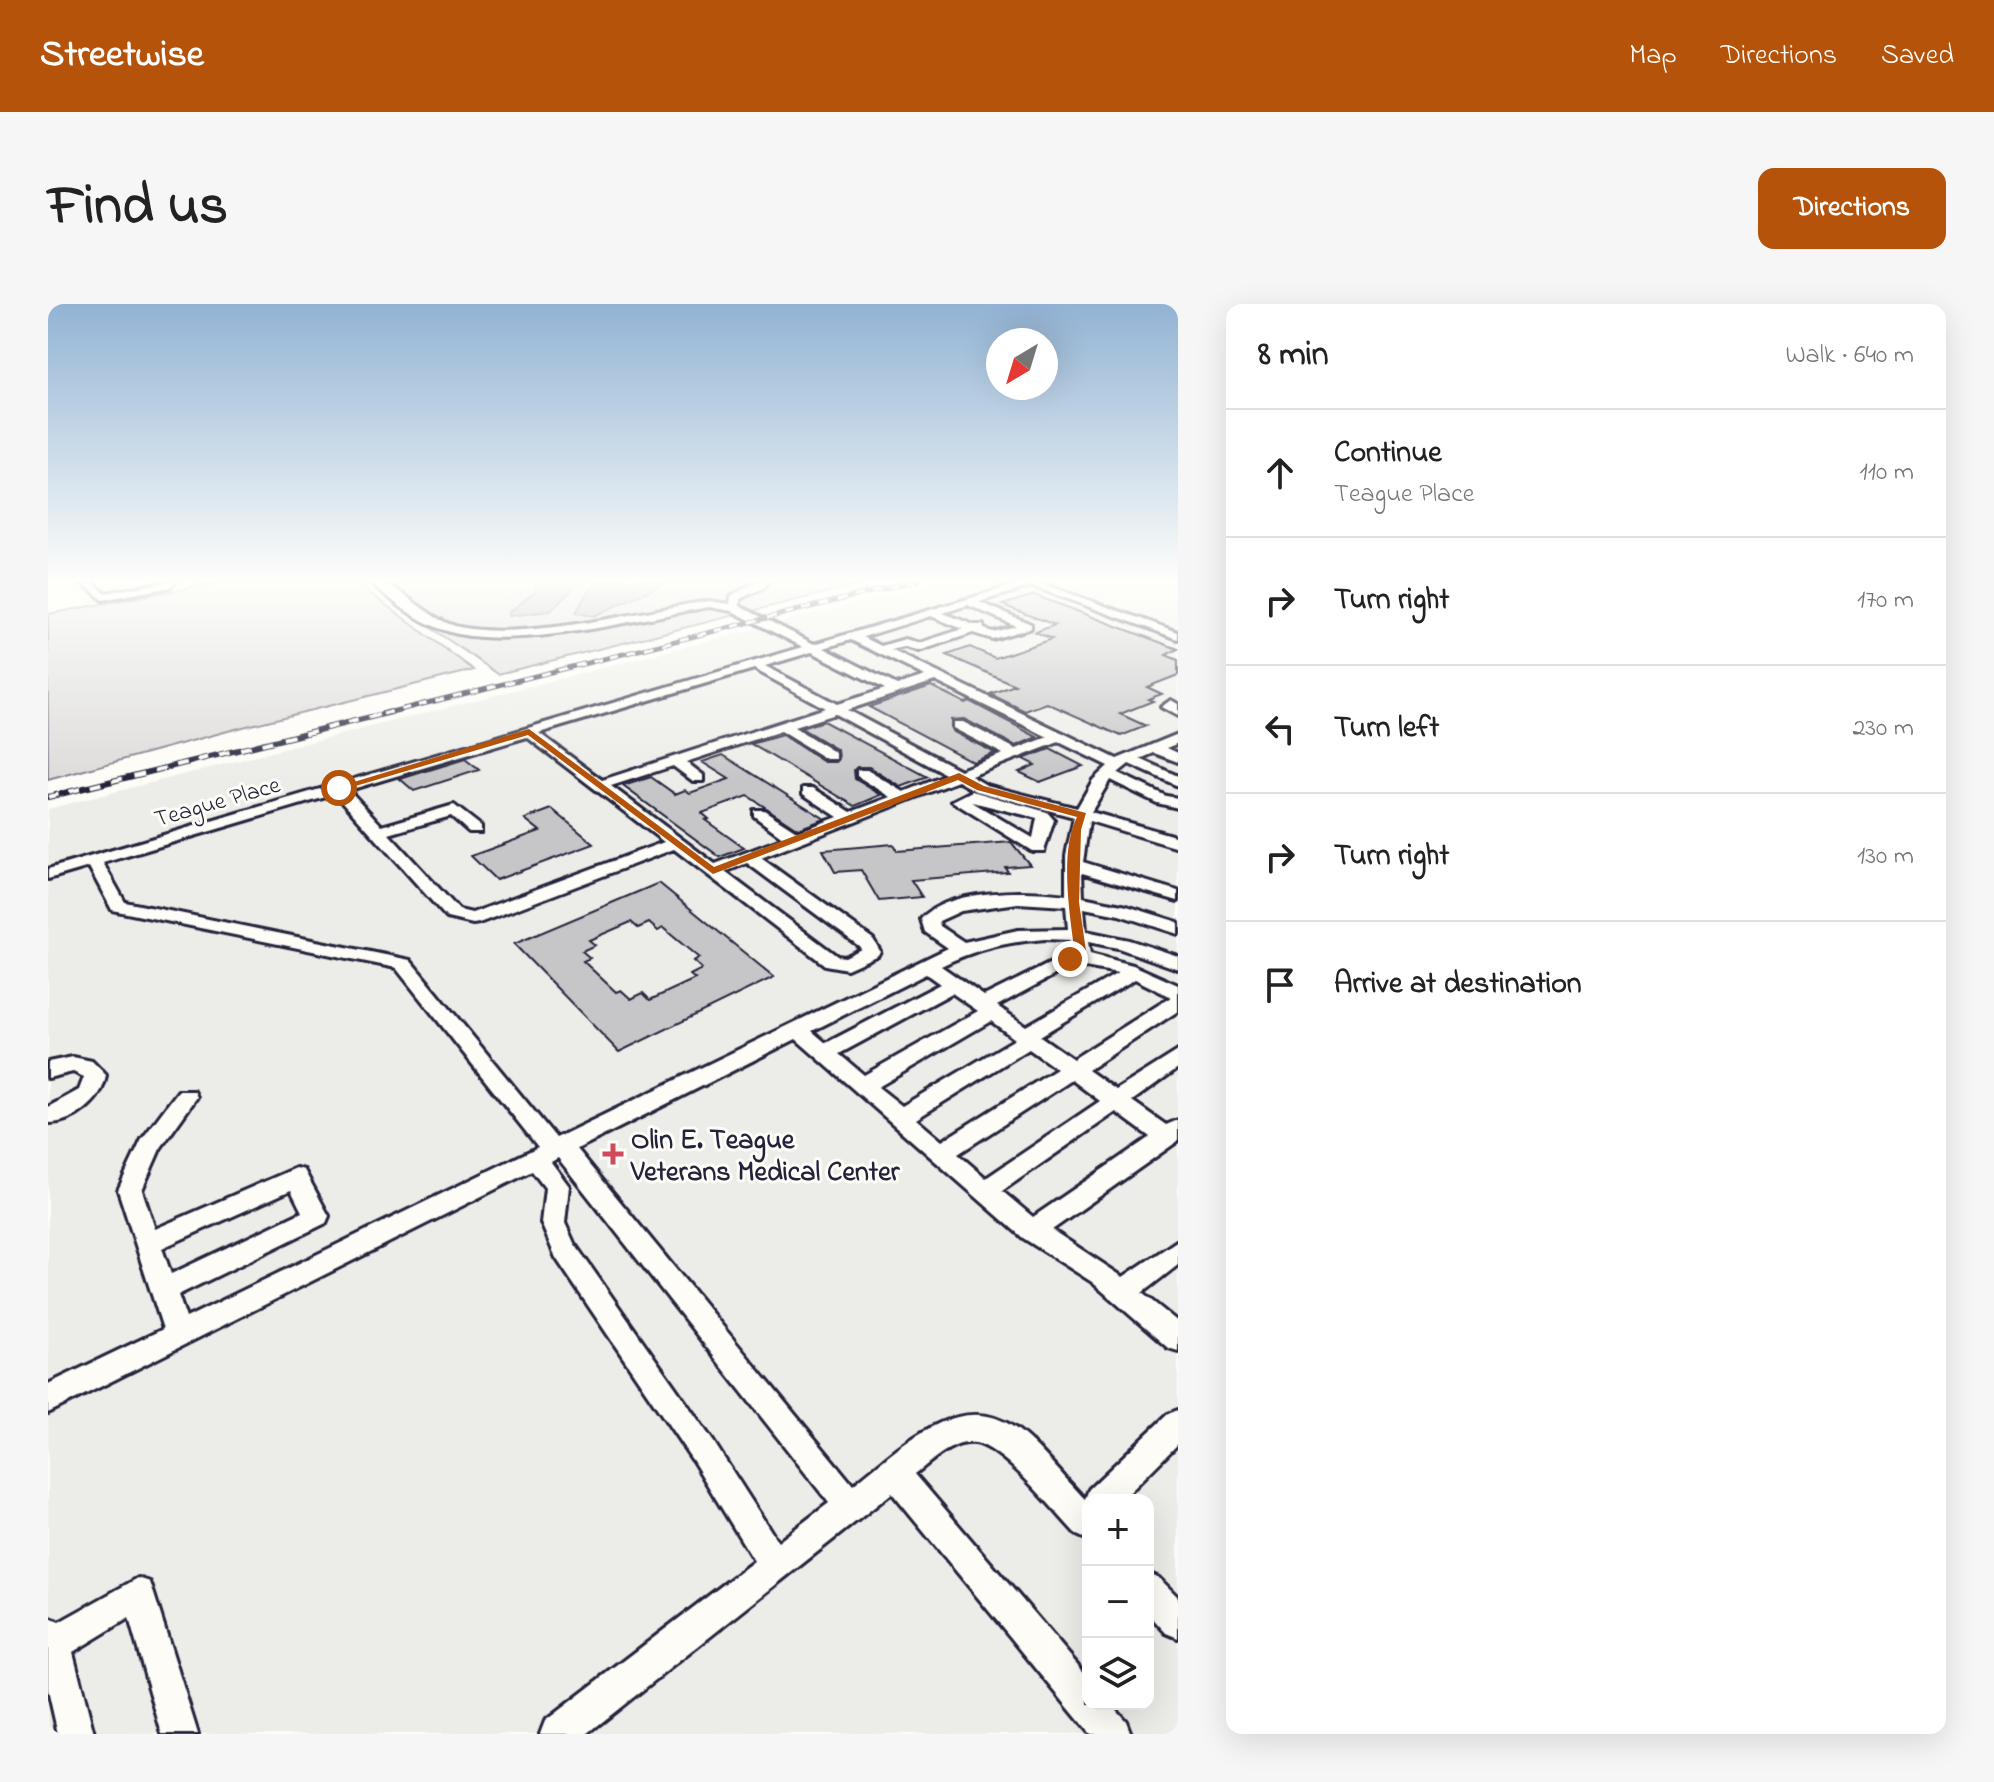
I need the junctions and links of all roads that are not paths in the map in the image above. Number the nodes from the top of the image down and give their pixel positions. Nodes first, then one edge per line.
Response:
1 (817, 647) edge
2 (873, 647) edge
3 (891, 647) edge
4 (813, 648) junction
5 (879, 650) junction
6 (755, 665) junction
7 (935, 677) junction
8 (897, 690) junction
9 (837, 709) junction
10 (958, 725) dead end
11 (783, 726) junction
12 (529, 732) junction
13 (1059, 737) junction
14 (1178, 738) edge
15 (1156, 748) junction
16 (1015, 754) junction
17 (831, 756) dead end
18 (1178, 758) edge
19 (675, 761) junction
20 (1118, 766) junction
21 (862, 773) dead end
22 (959, 776) junction
23 (698, 778) dead end
24 (1178, 782) edge
25 (939, 784) junction
26 (600, 785) junction
27 (339, 788) junction
28 (808, 791) dead end
29 (903, 798) junction
30 (965, 799) junction
31 (1178, 803) edge
32 (759, 813) dead end
33 (1083, 816) junction
34 (850, 818) junction
35 (475, 829) dead end
36 (378, 832) junction
37 (797, 839) junction
38 (675, 843) junction
39 (1178, 843) edge
40 (749, 857) junction
41 (94, 861) junction
42 (1075, 865) junction
43 (713, 871) junction
44 (48, 874) edge
45 (1178, 896) edge
46 (1074, 902) junction
47 (1178, 928) edge
48 (1078, 934) junction
49 (961, 949) junction
50 (1081, 958) junction
51 (1178, 963) edge
52 (928, 966) junction
53 (1133, 972) junction
54 (954, 984) junction
55 (1178, 993) edge
56 (1178, 1002) edge
57 (987, 1008) junction
58 (798, 1030) junction
59 (1028, 1038) junction
60 (824, 1053) junction
61 (1178, 1058) edge
62 (1072, 1069) junction
63 (48, 1070) edge
64 (862, 1086) junction
65 (186, 1097) dead end
66 (1116, 1101) junction
67 (49, 1117) edge
68 (900, 1118) junction
69 (1172, 1133) edge
70 (550, 1152) junction
71 (941, 1153) junction
72 (985, 1191) junction
73 (1032, 1231) junction
74 (146, 1244) junction
75 (1178, 1251) edge
76 (163, 1290) junction
77 (1123, 1292) junction
78 (178, 1335) junction
79 (1178, 1339) edge
80 (48, 1399) edge
81 (1178, 1424) edge
82 (894, 1472) junction
83 (1110, 1494) edge
84 (850, 1506) junction
85 (1082, 1507) edge
86 (774, 1565) junction
87 (1154, 1595) edge
88 (1178, 1621) edge
89 (51, 1639) edge
90 (1082, 1697) edge
91 (1093, 1710) edge
92 (76, 1734) edge
93 (180, 1734) edge
94 (558, 1734) edge
95 (1113, 1734) edge

1 - 4 lane, Teague Place
2 - 5 lane
3 - 5 lane
4 - 6 lane, Teague Place
4 - 8 lane
5 - 7 lane
6 - 9 lane
6 - 12 lane, Teague Place
7 - 8 lane
7 - 13 lane
8 - 9 lane
9 - 11 lane
9 - 22 lane
10 - 16 lane
11 - 17 lane
11 - 19 lane
12 - 26 lane
12 - 27 lane, Teague Place
13 - 16 lane
13 - 20 lane
14 - 15 lane
15 - 18 lane
15 - 20 lane
16 - 22 lane
19 - 23 lane
19 - 26 lane
20 - 24 lane
20 - 31 lane
20 - 33 lane
21 - 29 lane
22 - 25 lane
22 - 33 lane
25 - 29 lane
25 - 30 lane
26 - 38 lane
27 - 36 lane
27 - 41 lane, Teague Place
28 - 34 lane
29 - 34 lane
30 - 30 lane
32 - 37 lane
33 - 39 lane
33 - 42 lane
34 - 37 lane
35 - 36 lane
36 - 38 lane
37 - 40 lane
38 - 43 lane
40 - 43 lane
40 - 43 lane
41 - 44 lane, Teague Place
41 - 70 lane
42 - 45 lane
42 - 46 lane
46 - 47 lane
46 - 48 lane
46 - 49 lane
48 - 49 lane
48 - 50 lane
48 - 51 lane
49 - 52 lane
50 - 53 lane
50 - 57 lane
52 - 54 lane
52 - 58 lane
53 - 55 lane
53 - 59 lane
54 - 57 lane
54 - 60 lane
56 - 62 lane
57 - 59 lane
57 - 64 lane
58 - 60 lane
58 - 70 lane
59 - 62 lane
59 - 68 lane
60 - 64 lane
61 - 66 lane
62 - 66 lane
62 - 71 lane
63 - 67 lane
64 - 68 lane
65 - 74 lane
66 - 69 lane
66 - 72 lane
68 - 71 lane
69 - 73 lane
70 - 78 lane
70 - 84 lane
70 - 86 lane
71 - 72 lane
72 - 73 lane
73 - 77 lane
74 - 76 lane
74 - 76 lane
75 - 77 lane
76 - 78 lane
77 - 79 lane
78 - 80 lane
81 - 83 lane
82 - 84 lane
82 - 85 lane
82 - 90 lane
84 - 86 lane
86 - 94 lane
87 - 88 lane
89 - 92 lane
89 - 93 lane
91 - 95 lane

